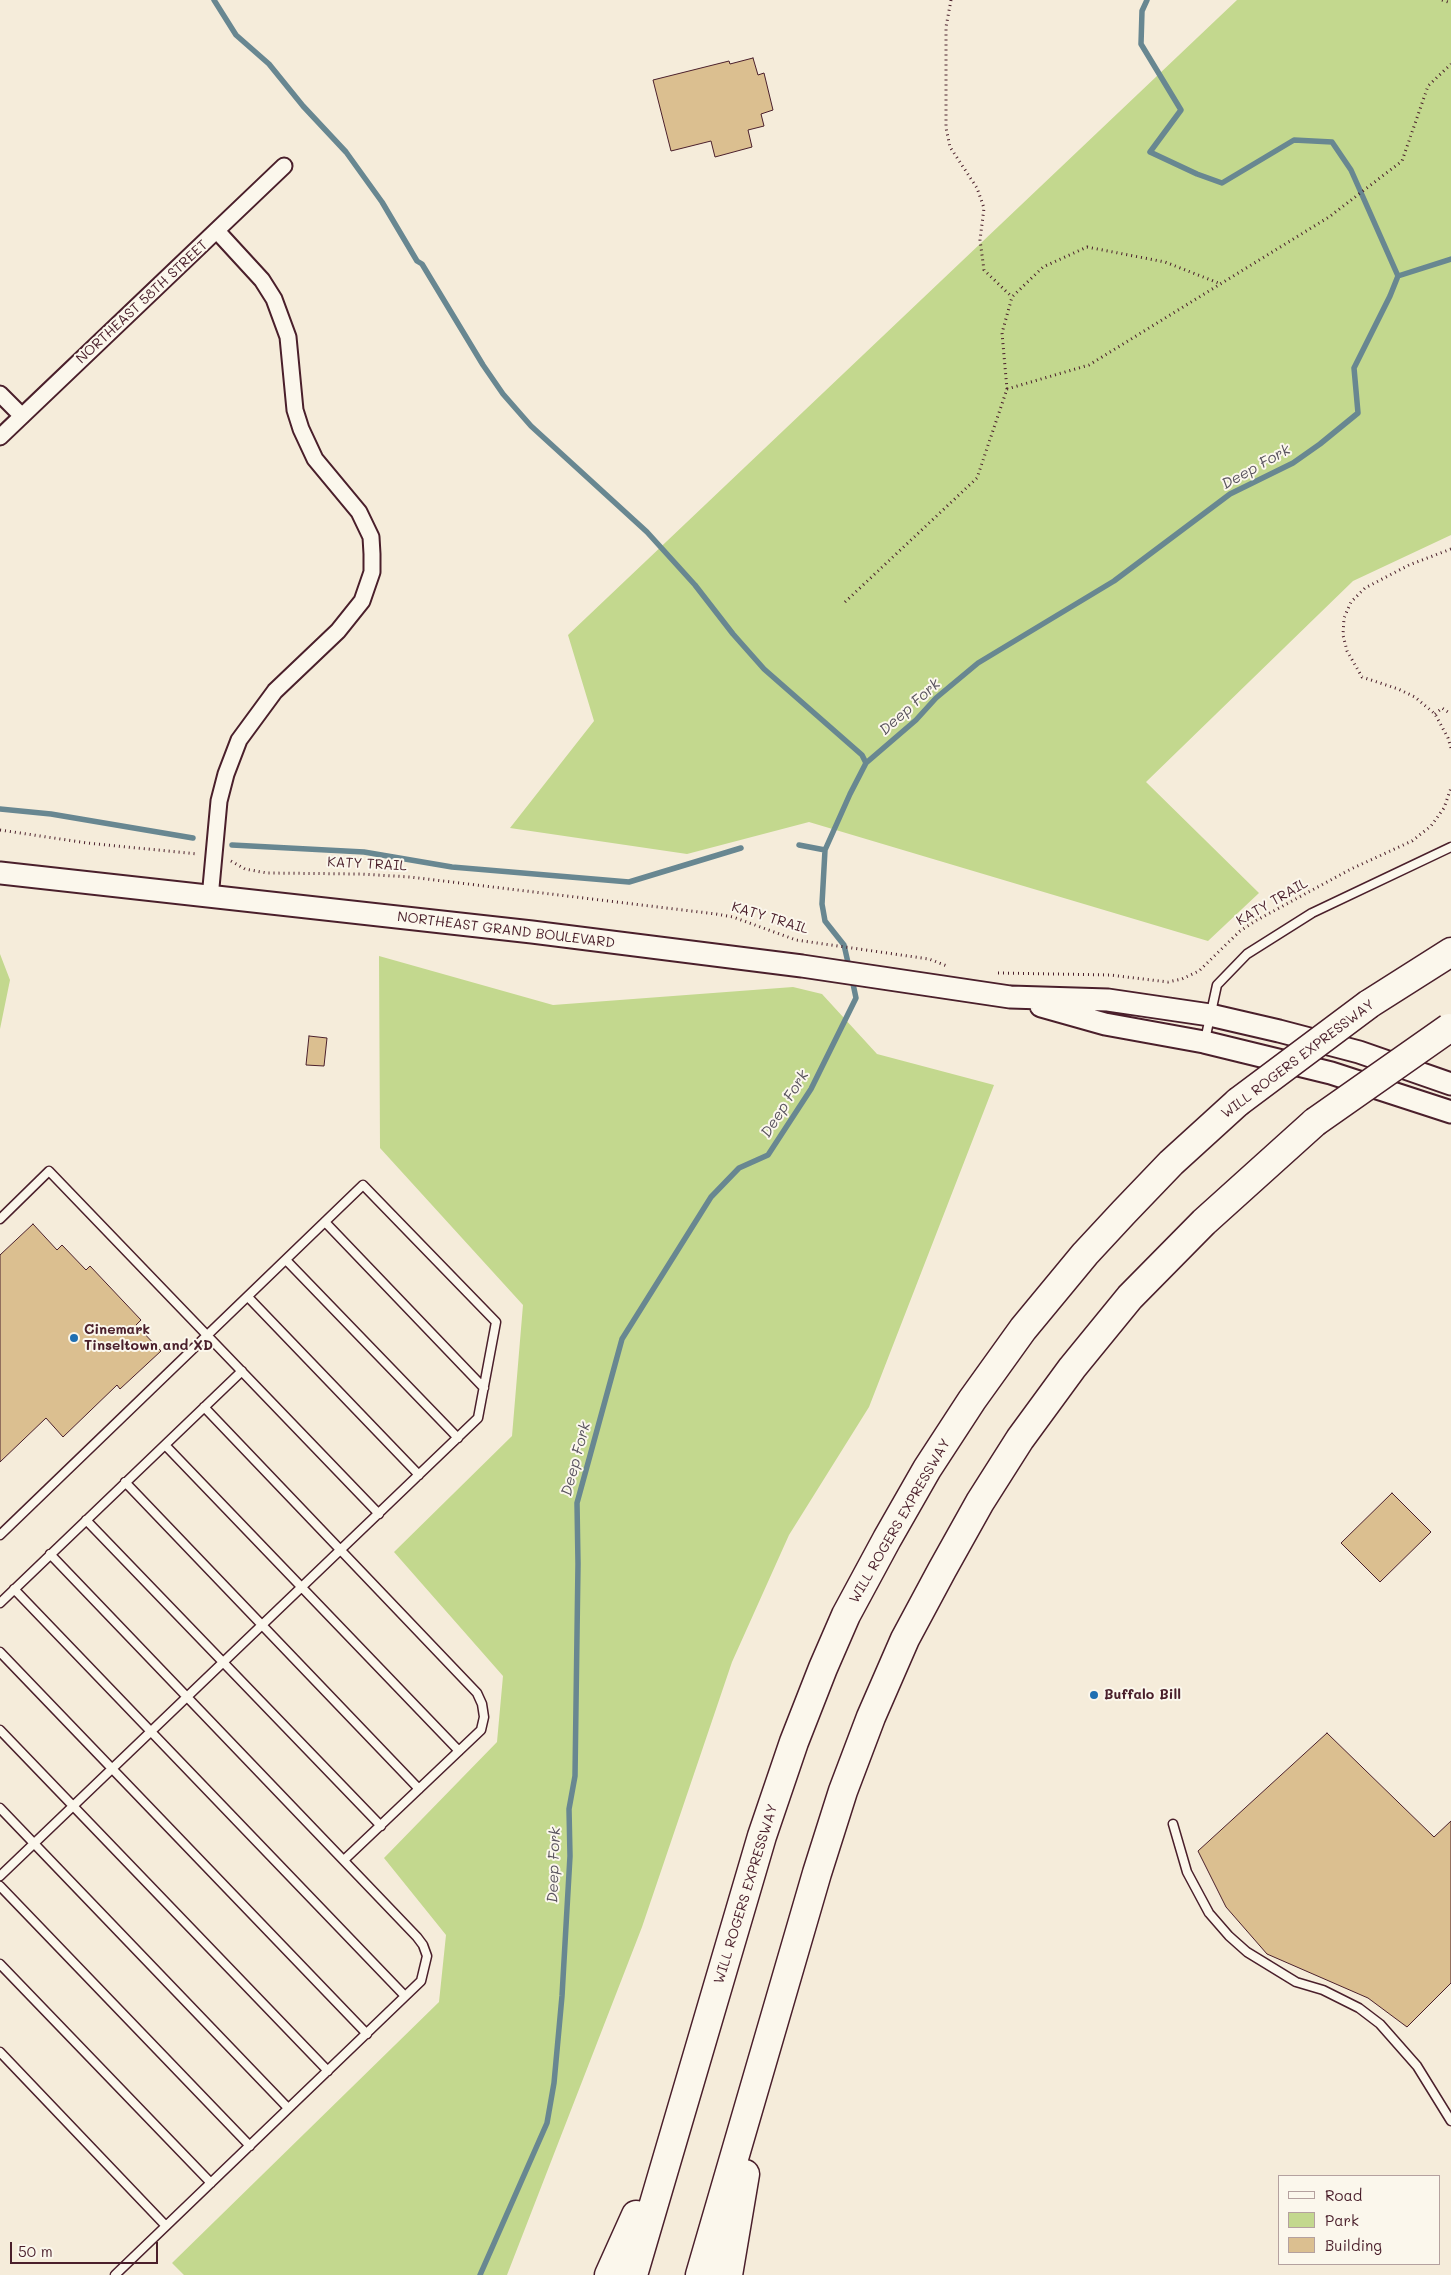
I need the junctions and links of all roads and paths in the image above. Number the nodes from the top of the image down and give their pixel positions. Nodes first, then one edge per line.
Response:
1 (950, 0) edge
2 (1442, 0) edge
3 (1451, 3) edge
4 (1451, 64) edge
5 (284, 166) dead end
6 (217, 231) junction
7 (1221, 284) junction
8 (1012, 297) junction
9 (1007, 390) junction
10 (0, 394) edge
11 (22, 416) junction
12 (0, 437) edge
13 (1451, 549) edge
14 (844, 602) dead end
15 (1435, 714) junction
16 (1451, 714) edge
17 (1451, 748) edge
18 (1451, 788) edge
19 (0, 830) edge
20 (1451, 848) edge
21 (213, 856) junction
22 (0, 873) edge
23 (210, 898) junction
24 (1451, 952) edge
25 (955, 967) dead end
26 (993, 973) dead end
27 (1010, 997) junction
28 (1210, 1015) junction
29 (1450, 1027) edge
30 (1204, 1042) junction
31 (1451, 1084) edge
32 (1451, 1112) edge
33 (0, 1219) edge
34 (325, 1222) junction
35 (286, 1260) junction
36 (248, 1297) junction
37 (209, 1335) junction
38 (242, 1371) junction
39 (484, 1388) junction
40 (204, 1408) junction
41 (458, 1438) junction
42 (165, 1445) junction
43 (419, 1475) junction
44 (125, 1482) junction
45 (379, 1514) junction
46 (86, 1520) junction
47 (0, 1535) edge
48 (339, 1550) junction
49 (50, 1554) junction
50 (302, 1588) junction
51 (14, 1589) junction
52 (0, 1603) edge
53 (262, 1625) junction
54 (0, 1652) edge
55 (223, 1662) junction
56 (187, 1697) junction
57 (0, 1730) edge
58 (151, 1731) junction
59 (458, 1752) junction
60 (112, 1769) junction
61 (419, 1789) junction
62 (73, 1806) junction
63 (0, 1808) edge
64 (1174, 1824) dead end
65 (381, 1826) junction
66 (34, 1844) junction
67 (344, 1860) junction
68 (0, 1876) edge
69 (0, 1886) edge
70 (0, 1964) edge
71 (405, 1996) junction
72 (367, 2034) junction
73 (0, 2052) edge
74 (765, 2052) junction
75 (328, 2071) junction
76 (288, 2108) junction
77 (1451, 2121) edge
78 (675, 2132) junction
79 (250, 2146) junction
80 (211, 2183) junction
81 (166, 2226) junction
82 (115, 2275) edge
83 (609, 2275) edge
84 (633, 2275) edge
85 (700, 2275) edge
86 (728, 2275) edge

1 - 8 path
2 - 3 path
4 - 7 path
5 - 6 street, NORTHEAST 58TH STREET
6 - 11 street, NORTHEAST 58TH STREET
6 - 21 street
7 - 8 path
7 - 9 path
8 - 9 path
9 - 14 path
10 - 11 street
11 - 12 street, NORTHEAST 58TH STREET
13 - 15 path
15 - 16 path
15 - 17 path
18 - 26 path, KATY TRAIL
19 - 21 path, KATY TRAIL
20 - 28 lane
21 - 23 street
21 - 25 path, KATY TRAIL
22 - 23 street, NORTHEAST GRAND BOULEVARD
23 - 27 street, NORTHEAST GRAND BOULEVARD
24 - 78 highway, WILL ROGERS EXPRESSWAY, bridge
27 - 28 street, NORTHEAST GRAND BOULEVARD
27 - 30 street, NORTHEAST GRAND BOULEVARD
28 - 30 lane
28 - 31 street, NORTHEAST GRAND BOULEVARD
29 - 74 highway, bridge
30 - 32 street, NORTHEAST GRAND BOULEVARD
33 - 37 lane
34 - 35 lane
34 - 39 lane
34 - 39 lane
35 - 36 lane
35 - 41 lane
36 - 37 lane
36 - 43 lane
37 - 38 lane
37 - 47 lane
38 - 40 lane
38 - 45 lane
39 - 41 lane
40 - 42 lane
40 - 48 lane
41 - 43 lane
42 - 44 lane
42 - 50 lane
43 - 45 lane
44 - 46 lane
44 - 53 lane
45 - 48 lane
46 - 49 lane
46 - 55 lane
48 - 50 lane
48 - 59 lane
49 - 51 lane
49 - 56 lane
50 - 53 lane
50 - 59 lane
51 - 52 lane
51 - 58 lane
53 - 55 lane
53 - 61 lane
54 - 60 lane
55 - 56 lane
55 - 65 lane
56 - 58 lane
56 - 67 lane
57 - 62 lane
58 - 60 lane
58 - 71 lane
59 - 61 lane
60 - 62 lane
60 - 72 lane
61 - 65 lane
62 - 66 lane
62 - 75 lane
63 - 66 lane
64 - 77 lane
65 - 67 lane
66 - 68 lane
66 - 76 lane
67 - 71 lane
69 - 79 lane
70 - 80 lane
71 - 72 lane
72 - 75 lane
73 - 81 lane
74 - 85 highway
74 - 86 highway
75 - 76 lane
76 - 79 lane
78 - 83 highway
78 - 84 highway, WILL ROGERS EXPRESSWAY
79 - 80 lane
80 - 81 lane
81 - 82 lane

